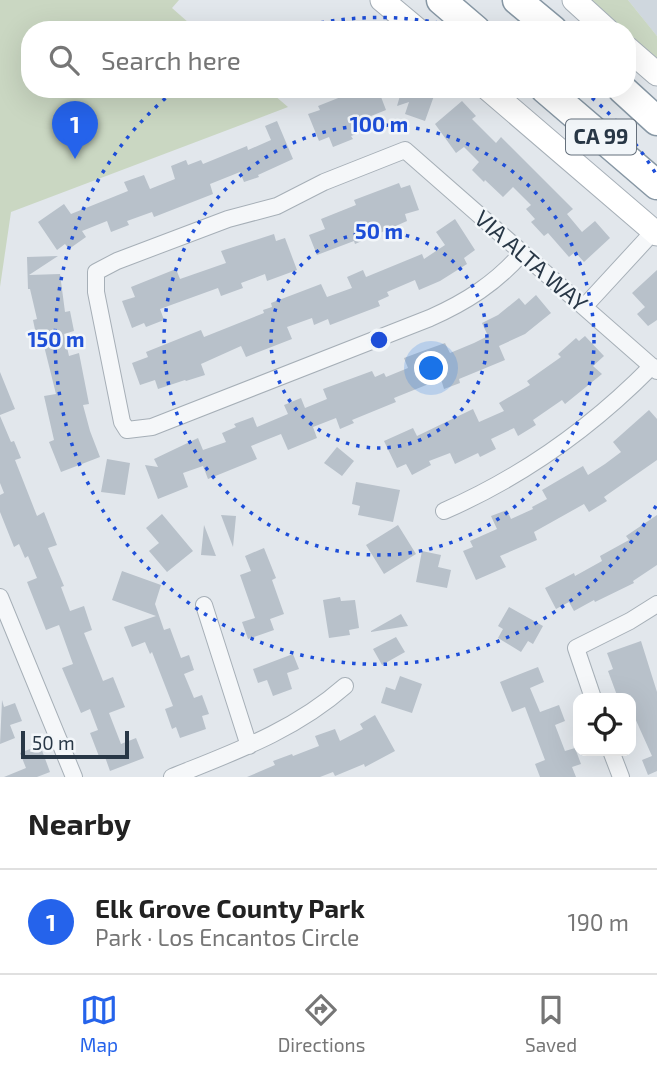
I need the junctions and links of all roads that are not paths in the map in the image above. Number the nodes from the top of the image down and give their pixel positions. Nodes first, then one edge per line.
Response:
1 (382, 0) edge
2 (441, 0) edge
3 (517, 0) edge
4 (574, 0) edge
5 (407, 21) edge
6 (465, 21) edge
7 (542, 21) edge
8 (597, 21) edge
9 (636, 56) edge
10 (657, 74) edge
11 (499, 98) edge
12 (556, 98) edge
13 (632, 98) edge
14 (657, 121) edge
15 (657, 185) edge
16 (655, 232) edge
17 (522, 253) junction
18 (584, 307) junction
19 (654, 369) edge
20 (444, 511) dead end
21 (0, 597) edge
22 (657, 604) edge
23 (204, 605) dead end
24 (345, 686) dead end
25 (591, 693) edge
26 (249, 747) junction
27 (613, 756) edge
28 (74, 777) edge
29 (172, 777) edge
30 (621, 777) edge

1 - 5 street
2 - 6 highway
3 - 7 highway
4 - 8 street
9 - 10 street
11 - 16 street
12 - 15 highway, CA 99
13 - 14 highway, CA 99
16 - 18 street
17 - 17 street, VIA ALTA WAY
17 - 18 street, VIA ALTA WAY
18 - 19 street, VIA ALTA WAY
19 - 20 street
21 - 28 street
22 - 25 street
23 - 26 street
24 - 26 street
26 - 29 street
27 - 30 street

